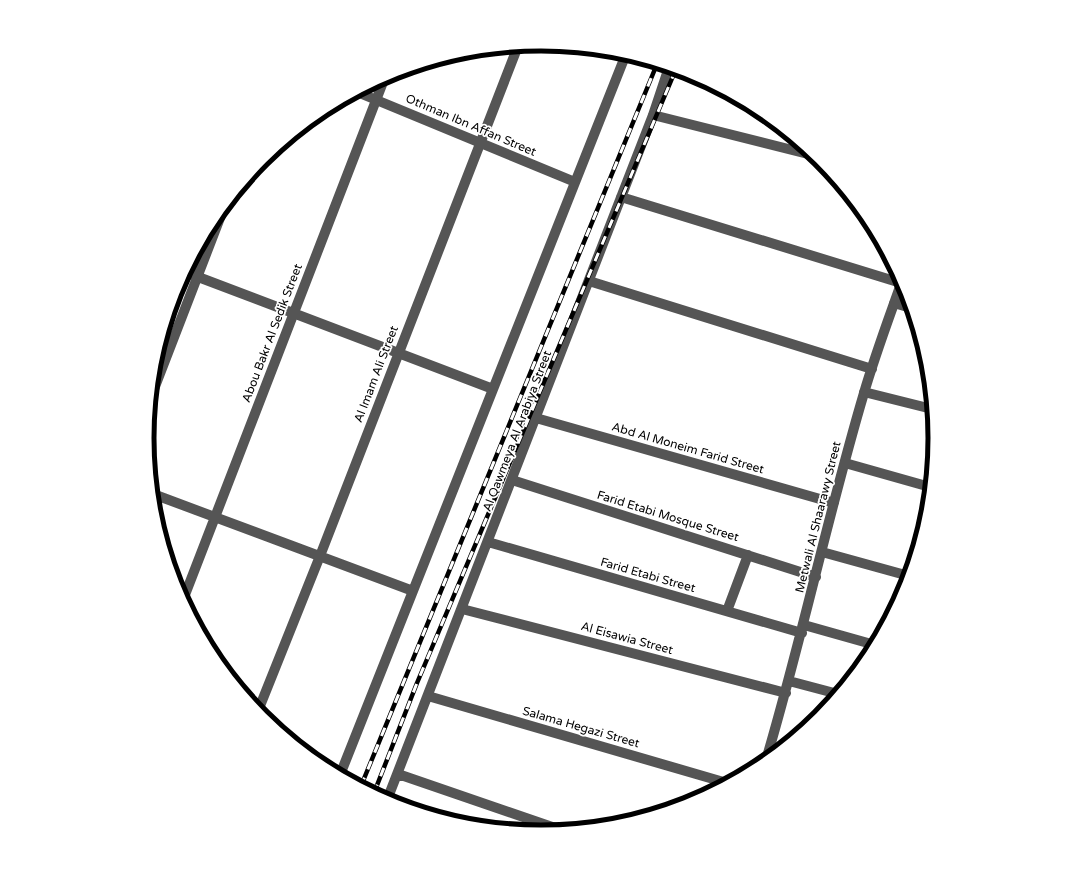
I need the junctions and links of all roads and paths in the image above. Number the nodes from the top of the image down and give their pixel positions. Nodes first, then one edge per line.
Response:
1 (516, 52) edge
2 (624, 60) edge
3 (669, 73) edge
4 (382, 85) edge
5 (364, 94) edge
6 (376, 99) junction
7 (653, 115) junction
8 (481, 143) junction
9 (802, 153) edge
10 (575, 182) junction
11 (621, 197) junction
12 (217, 227) edge
13 (191, 274) edge
14 (198, 276) junction
15 (894, 280) edge
16 (589, 281) junction
17 (899, 289) edge
18 (894, 303) junction
19 (904, 306) edge
20 (294, 313) junction
21 (398, 353) junction
22 (872, 369) junction
23 (159, 377) edge
24 (493, 389) junction
25 (864, 392) junction
26 (927, 408) edge
27 (536, 418) junction
28 (845, 463) junction
29 (512, 480) junction
30 (925, 486) edge
31 (158, 496) edge
32 (834, 503) junction
33 (215, 516) junction
34 (488, 542) junction
35 (822, 552) junction
36 (748, 555) junction
37 (320, 556) junction
38 (903, 574) edge
39 (816, 577) junction
40 (186, 592) edge
41 (413, 592) junction
42 (462, 609) junction
43 (727, 611) junction
44 (803, 629) junction
45 (869, 644) edge
46 (789, 681) junction
47 (786, 693) junction
48 (832, 693) edge
49 (428, 696) junction
50 (261, 705) edge
51 (770, 750) edge
52 (342, 770) edge
53 (398, 774) junction
54 (720, 781) edge
55 (389, 794) edge
56 (546, 825) edge

1 - 8 street, Al Imam Ali Street
2 - 10 street
3 - 7 street, Al Qawmeya Al Arabiya Street
4 - 6 street, Abou Bakr Al Sedik Street
5 - 6 street, Othman Ibn Affan Street
6 - 8 street, Othman Ibn Affan Street
6 - 20 street, Abou Bakr Al Sedik Street
7 - 9 street
7 - 11 street, Al Qawmeya Al Arabiya Street
8 - 10 street, Othman Ibn Affan Street
8 - 21 street, Al Imam Ali Street
10 - 24 street
11 - 15 street
11 - 16 street, Al Qawmeya Al Arabiya Street
12 - 14 street
13 - 14 street
14 - 20 street
14 - 23 street
16 - 22 street
16 - 27 street, Al Qawmeya Al Arabiya Street
17 - 18 street, Metwali Al Shaarawy Street
18 - 19 street
18 - 22 street, Metwali Al Shaarawy Street
20 - 21 street
20 - 33 street, Abou Bakr Al Sedik Street
21 - 24 street
21 - 37 street, Al Imam Ali Street
22 - 25 street, Metwali Al Shaarawy Street
24 - 41 street
25 - 26 street
25 - 28 street, Metwali Al Shaarawy Street
27 - 29 street, Al Qawmeya Al Arabiya Street
27 - 32 street, Abd Al Moneim Farid Street
28 - 30 street
28 - 32 street, Metwali Al Shaarawy Street
29 - 34 street, Al Qawmeya Al Arabiya Street
29 - 36 street, Farid Etabi Mosque Street
31 - 33 street
32 - 35 street, Metwali Al Shaarawy Street
33 - 37 street
33 - 40 street, Abou Bakr Al Sedik Street
34 - 42 street, Al Qawmeya Al Arabiya Street
34 - 43 street, Farid Etabi Street
35 - 38 street
35 - 39 street, Metwali Al Shaarawy Street
36 - 39 street, Farid Etabi Mosque Street
36 - 43 street
37 - 41 street
37 - 50 street, Al Imam Ali Street
39 - 44 street, Metwali Al Shaarawy Street
41 - 52 street
42 - 47 street, Al Eisawia Street
42 - 49 street, Al Qawmeya Al Arabiya Street
43 - 44 street, Farid Etabi Street
44 - 45 street, Farid Etabi Street
44 - 46 street, Metwali Al Shaarawy Street
46 - 47 street, Metwali Al Shaarawy Street
46 - 48 street
47 - 51 street, Metwali Al Shaarawy Street
49 - 53 street, Al Qawmeya Al Arabiya Street
49 - 54 street, Salama Hegazi Street
53 - 55 street, Al Qawmeya Al Arabiya Street
53 - 56 street

